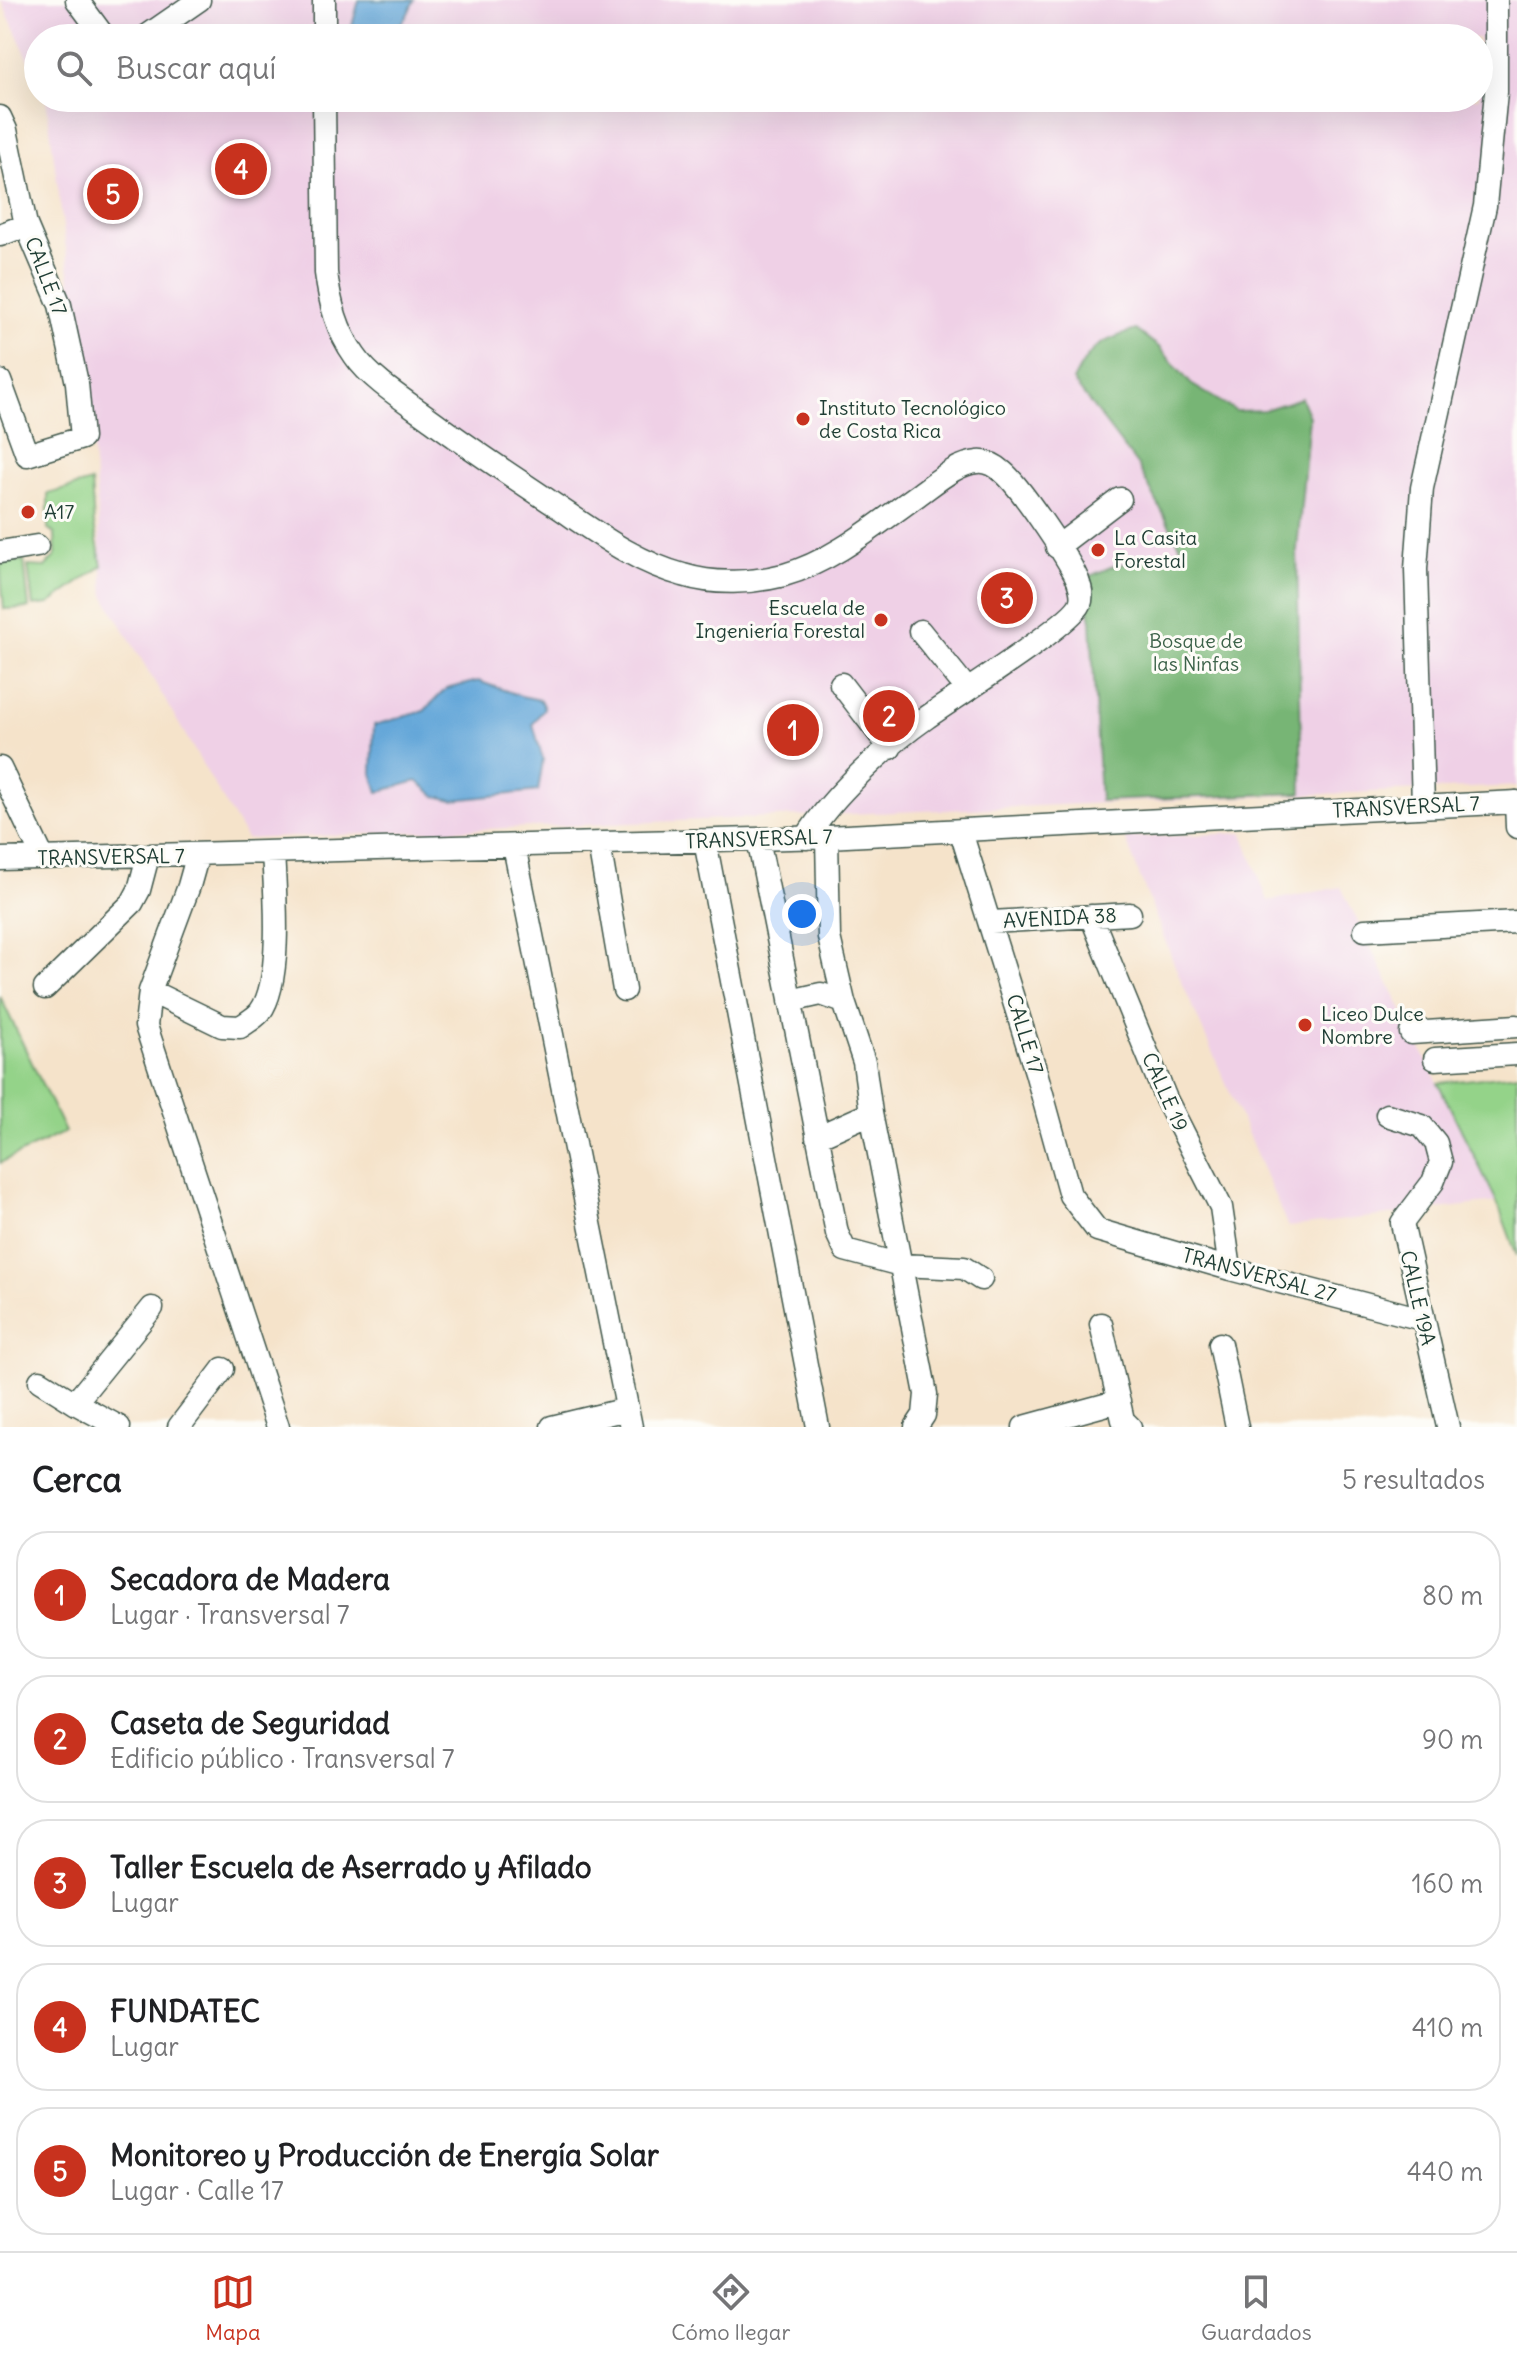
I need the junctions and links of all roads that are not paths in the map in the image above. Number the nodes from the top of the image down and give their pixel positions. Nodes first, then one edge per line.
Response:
1 (77, 0) edge
2 (199, 0) edge
3 (324, 0) edge
4 (1496, 0) edge
5 (95, 24) edge
6 (164, 24) edge
7 (324, 24) edge
8 (324, 112) edge
9 (0, 117) edge
10 (26, 225) junction
11 (0, 235) edge
12 (0, 381) edge
13 (1120, 499) dead end
14 (37, 546) dead end
15 (1057, 547) junction
16 (0, 552) edge
17 (920, 631) dead end
18 (841, 684) dead end
19 (967, 689) junction
20 (890, 748) junction
21 (0, 768) edge
22 (1516, 802) edge
23 (1423, 805) junction
24 (1517, 827) edge
25 (961, 832) junction
26 (817, 838) junction
27 (758, 839) junction
28 (705, 841) junction
29 (599, 844) junction
30 (514, 846) junction
31 (273, 853) junction
32 (198, 854) junction
33 (148, 856) junction
34 (43, 858) junction
35 (0, 859) edge
36 (1130, 914) dead end
37 (1091, 916) junction
38 (991, 922) junction
39 (1517, 922) edge
40 (1365, 930) dead end
41 (45, 988) dead end
42 (624, 990) dead end
43 (150, 991) junction
44 (790, 1001) junction
45 (844, 1002) junction
46 (1517, 1026) edge
47 (1411, 1033) dead end
48 (1517, 1054) edge
49 (1435, 1059) dead end
50 (871, 1113) junction
51 (1387, 1115) dead end
52 (817, 1137) junction
53 (1097, 1230) joint
54 (901, 1265) junction
55 (1230, 1269) junction
56 (981, 1279) dead end
57 (152, 1308) dead end
58 (1422, 1319) junction
59 (1101, 1324) dead end
60 (1220, 1344) dead end
61 (223, 1369) dead end
62 (40, 1381) dead end
63 (75, 1403) junction
64 (1124, 1416) edge
65 (629, 1418) edge
66 (119, 1427) edge
67 (179, 1427) edge
68 (278, 1427) edge
69 (552, 1427) edge
70 (818, 1427) edge
71 (916, 1427) edge
72 (1024, 1427) edge
73 (1237, 1427) edge
74 (1448, 1427) edge

1 - 5 street
2 - 6 street
3 - 7 street
4 - 23 street
8 - 15 street
9 - 10 street, CALLE 17
10 - 11 street
10 - 12 street, CALLE 17
13 - 15 street
14 - 16 street
15 - 19 street
17 - 19 street
18 - 20 street
19 - 20 street
20 - 26 street
21 - 34 street
22 - 23 street, TRANSVERSAL 7
22 - 24 street
23 - 25 street, TRANSVERSAL 7
25 - 26 street, TRANSVERSAL 7
25 - 38 street, CALLE 17
26 - 27 street, TRANSVERSAL 7
26 - 45 street
27 - 28 street, TRANSVERSAL 7
27 - 44 street
28 - 29 street, TRANSVERSAL 7
28 - 70 street
29 - 30 street, TRANSVERSAL 7
29 - 42 street
30 - 31 street, TRANSVERSAL 7
30 - 65 street
31 - 32 street, TRANSVERSAL 7
31 - 43 street
32 - 33 street, TRANSVERSAL 7
32 - 43 street
33 - 34 street, TRANSVERSAL 7
33 - 41 street
34 - 35 street, TRANSVERSAL 7
36 - 37 street, AVENIDA 38
37 - 38 street, AVENIDA 38
37 - 55 street, CALLE 19
38 - 53 street, CALLE 17
39 - 40 street
43 - 68 street
44 - 45 street
44 - 52 street
45 - 50 street
46 - 47 street
48 - 49 street
50 - 52 street
50 - 54 street
51 - 58 street, CALLE 19A
52 - 54 street
53 - 55 street, TRANSVERSAL 27
54 - 56 street
54 - 71 street
55 - 58 street, TRANSVERSAL 27
57 - 63 street
58 - 74 street, CALLE 19A
59 - 64 street
60 - 73 street
61 - 67 street
62 - 63 street
63 - 66 street
64 - 72 street
65 - 69 street

